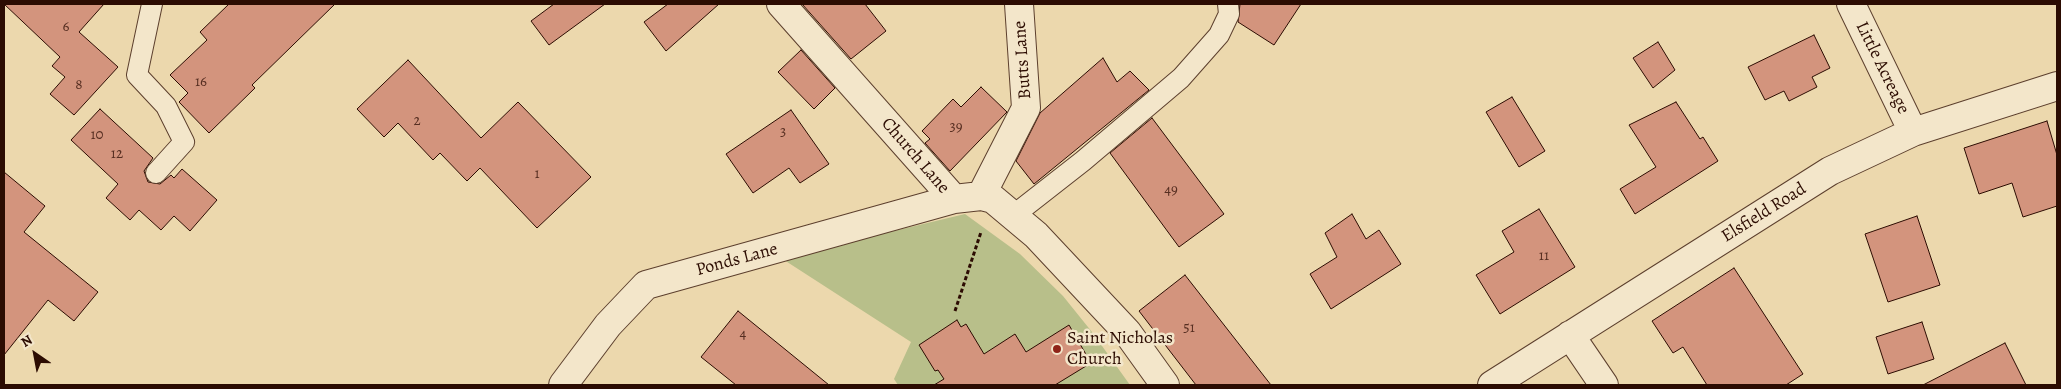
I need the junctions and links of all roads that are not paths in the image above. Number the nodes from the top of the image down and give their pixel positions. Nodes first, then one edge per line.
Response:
1 (152, 4) edge
2 (781, 4) edge
3 (1019, 4) edge
4 (1228, 4) edge
5 (1851, 4) edge
6 (2057, 86) edge
7 (1913, 132) junction
8 (156, 173) dead end
9 (987, 198) junction
10 (954, 200) junction
11 (1014, 215) junction
12 (1570, 335) junction
13 (563, 385) edge
14 (1165, 385) edge
15 (1492, 385) edge
16 (1604, 385) edge

1 - 8 lane
2 - 10 street, Church Lane
3 - 9 street, Butts Lane
4 - 11 lane
5 - 7 street, Little Acreage
6 - 7 street, Elsfield Road
7 - 12 street, Elsfield Road
9 - 10 street, Church Lane
9 - 11 street
10 - 13 street, Ponds Lane
11 - 14 street
12 - 15 street, Elsfield Road
12 - 16 street

